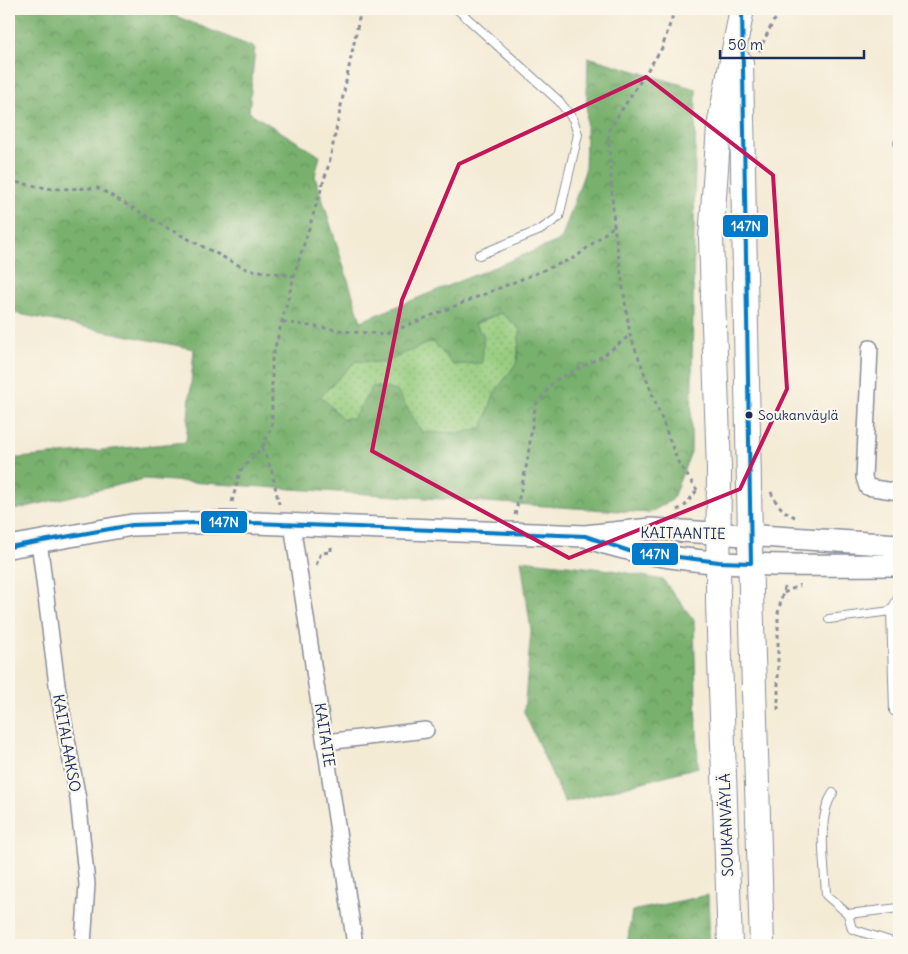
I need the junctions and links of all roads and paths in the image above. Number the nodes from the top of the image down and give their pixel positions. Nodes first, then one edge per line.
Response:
1 (361, 9) edge
2 (457, 9) edge
3 (675, 9) edge
4 (741, 13) edge
5 (9, 181) edge
6 (614, 226) junction
7 (479, 255) dead end
8 (294, 276) junction
9 (283, 322) junction
10 (630, 335) junction
11 (870, 348) dead end
12 (262, 448) junction
13 (770, 489) dead end
14 (697, 490) dead end
15 (899, 492) edge
16 (232, 508) dead end
17 (286, 516) junction
18 (514, 520) dead end
19 (332, 525) junction
20 (719, 533) junction
21 (751, 535) junction
22 (585, 536) junction
23 (787, 538) junction
24 (38, 541) junction
25 (899, 545) edge
26 (9, 547) edge
27 (719, 562) junction
28 (751, 563) junction
29 (786, 564) junction
30 (899, 565) edge
31 (314, 572) dead end
32 (899, 596) edge
33 (891, 611) junction
34 (829, 619) dead end
35 (778, 711) dead end
36 (894, 711) dead end
37 (426, 730) dead end
38 (326, 742) junction
39 (833, 792) dead end
40 (899, 908) edge
41 (848, 914) junction
42 (899, 944) edge
43 (83, 945) edge
44 (355, 945) edge
45 (730, 945) edge
46 (762, 945) edge

1 - 8 path
2 - 7 lane
3 - 6 path
4 - 20 main road, SOUKANVÄYLÄ
4 - 21 main road, SOUKANVÄYLÄ
5 - 8 path
6 - 9 path
6 - 10 path
8 - 9 path
9 - 12 path
10 - 14 path
10 - 18 path
11 - 15 street
12 - 16 path
12 - 17 path
13 - 23 path
17 - 19 main road, KAITAANTIE
17 - 24 main road, KAITAANTIE
17 - 38 street, KAITATIE
19 - 22 main road, KAITAANTIE
19 - 31 path
20 - 21 main road, KAITAANTIE
20 - 22 main road, KAITAANTIE
20 - 27 main road, SOUKANVÄYLÄ
21 - 23 main road, KAITAANTIE
21 - 28 main road, SOUKANVÄYLÄ
22 - 27 main road, KAITAANTIE
23 - 25 main road, KAITAANTIE
24 - 26 main road, KAITAANTIE
24 - 43 street, KAITALAAKSO
27 - 28 main road, KAITAANTIE
27 - 45 main road, SOUKANVÄYLÄ
28 - 29 main road, KAITAANTIE
28 - 46 main road, SOUKANVÄYLÄ
29 - 30 main road, KAITAANTIE
29 - 35 path
32 - 33 lane
33 - 34 lane
33 - 36 lane
37 - 38 street
38 - 44 street, KAITATIE
39 - 41 lane
40 - 41 lane
41 - 42 lane

